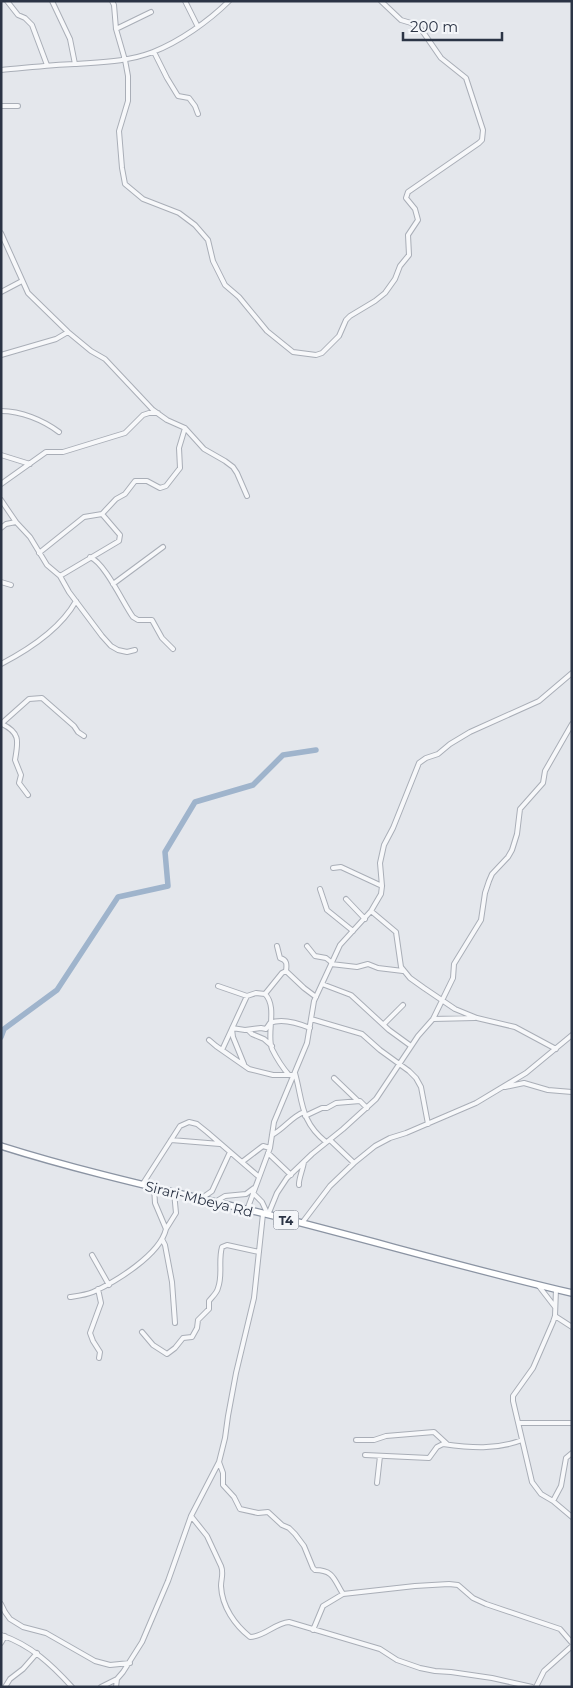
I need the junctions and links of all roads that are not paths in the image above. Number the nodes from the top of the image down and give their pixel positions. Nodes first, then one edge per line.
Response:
1 (8, 1) edge
2 (52, 1) edge
3 (112, 1) edge
4 (185, 1) edge
5 (229, 1) edge
6 (382, 1) edge
7 (151, 12) dead end
8 (198, 27) junction
9 (116, 29) junction
10 (154, 52) junction
11 (125, 60) junction
12 (74, 64) junction
13 (47, 65) junction
14 (1, 70) edge
15 (1, 106) edge
16 (18, 106) dead end
17 (198, 114) dead end
18 (1, 233) edge
19 (22, 281) junction
20 (1, 292) edge
21 (68, 332) junction
22 (1, 355) edge
23 (1, 411) edge
24 (158, 413) junction
25 (185, 428) junction
26 (59, 432) dead end
27 (1, 454) edge
28 (30, 464) junction
29 (1, 484) edge
30 (247, 496) dead end
31 (1, 500) edge
32 (10, 512) junction
33 (102, 514) junction
34 (16, 522) junction
35 (6, 524) junction
36 (1, 528) edge
37 (164, 547) dead end
38 (39, 554) junction
39 (90, 557) junction
40 (60, 576) junction
41 (1, 582) edge
42 (113, 584) junction
43 (11, 585) dead end
44 (76, 601) junction
45 (173, 649) dead end
46 (135, 650) dead end
47 (1, 664) edge
48 (572, 673) edge
49 (1, 724) edge
50 (572, 724) edge
51 (84, 736) dead end
52 (28, 795) dead end
53 (333, 868) dead end
54 (382, 886) junction
55 (320, 890) dead end
56 (346, 900) dead end
57 (371, 912) junction
58 (364, 919) junction
59 (353, 931) junction
60 (277, 946) dead end
61 (307, 946) dead end
62 (331, 963) junction
63 (286, 970) junction
64 (403, 971) junction
65 (322, 984) junction
66 (218, 986) dead end
67 (265, 994) junction
68 (246, 996) junction
69 (316, 997) junction
70 (442, 1001) junction
71 (403, 1005) dead end
72 (477, 1018) junction
73 (311, 1019) junction
74 (433, 1019) junction
75 (272, 1022) junction
76 (384, 1024) junction
77 (310, 1028) junction
78 (232, 1029) junction
79 (248, 1030) junction
80 (572, 1035) edge
81 (209, 1040) dead end
82 (272, 1046) junction
83 (411, 1046) junction
84 (556, 1049) junction
85 (222, 1050) junction
86 (400, 1065) junction
87 (245, 1066) junction
88 (293, 1074) junction
89 (334, 1078) dead end
90 (500, 1088) junction
91 (344, 1089) junction
92 (572, 1092) edge
93 (347, 1101) junction
94 (358, 1101) junction
95 (367, 1108) junction
96 (305, 1114) junction
97 (428, 1124) junction
98 (272, 1135) junction
99 (171, 1140) junction
100 (328, 1141) junction
101 (220, 1144) junction
102 (1, 1146) edge
103 (270, 1148) junction
104 (230, 1152) junction
105 (268, 1153) junction
106 (242, 1162) junction
107 (304, 1162) junction
108 (354, 1163) junction
109 (291, 1175) junction
110 (258, 1176) junction
111 (142, 1185) junction
112 (299, 1185) dead end
113 (255, 1186) junction
114 (154, 1187) junction
115 (174, 1192) junction
116 (253, 1193) junction
117 (202, 1198) junction
118 (215, 1202) junction
119 (247, 1210) junction
120 (265, 1214) junction
121 (302, 1223) junction
122 (166, 1229) junction
123 (162, 1239) junction
124 (259, 1252) junction
125 (92, 1255) dead end
126 (109, 1285) junction
127 (538, 1285) junction
128 (556, 1289) junction
129 (98, 1290) junction
130 (572, 1293) edge
131 (70, 1297) dead end
132 (555, 1307) junction
133 (555, 1316) junction
134 (175, 1323) dead end
135 (572, 1327) edge
136 (142, 1332) dead end
137 (99, 1358) dead end
138 (519, 1423) junction
139 (572, 1423) edge
140 (356, 1440) dead end
141 (522, 1440) junction
142 (448, 1445) junction
143 (572, 1453) edge
144 (366, 1455) dead end
145 (380, 1456) junction
146 (219, 1462) junction
147 (376, 1484) dead end
148 (553, 1501) junction
149 (191, 1516) junction
150 (572, 1517) edge
151 (343, 1594) junction
152 (1, 1604) edge
153 (313, 1630) junction
154 (3, 1636) edge
155 (1, 1643) edge
156 (572, 1644) edge
157 (37, 1654) junction
158 (130, 1663) junction
159 (117, 1678) junction
160 (5, 1687) edge
161 (72, 1687) edge
162 (101, 1687) edge
163 (116, 1687) edge
164 (532, 1687) edge
165 (536, 1687) edge

1 - 13 street
2 - 12 street
3 - 9 street
4 - 8 street
5 - 8 street
6 - 11 street
7 - 9 street
8 - 10 street
9 - 11 street
10 - 11 street
10 - 17 street
11 - 12 street
12 - 13 street
13 - 14 street
15 - 16 street
18 - 19 street
19 - 20 street
19 - 21 street
21 - 22 street
21 - 24 street
23 - 26 street
24 - 25 street
24 - 28 street
25 - 30 street
25 - 33 street
27 - 28 street
28 - 29 street
31 - 32 street
32 - 34 street
32 - 35 street
33 - 38 street
33 - 39 street
34 - 35 street
34 - 38 street
35 - 36 street
37 - 42 street
38 - 40 street
39 - 40 street
39 - 42 street
40 - 44 street
41 - 43 street
42 - 45 street
44 - 46 street
44 - 47 street
48 - 54 street
49 - 51 street
49 - 52 street
50 - 70 street
53 - 54 street
54 - 57 street
55 - 59 street
56 - 58 street
57 - 58 street
57 - 64 street
58 - 59 street
59 - 62 street
60 - 63 street
61 - 62 street
62 - 64 street
62 - 65 street
63 - 67 street
63 - 69 street
64 - 70 street
65 - 69 street
65 - 76 street
66 - 68 street
67 - 68 street
67 - 75 street
68 - 78 street
69 - 73 street
70 - 72 street
70 - 74 street
71 - 76 street
72 - 74 street
72 - 84 street
73 - 77 street
73 - 86 street
74 - 83 street
75 - 77 street
75 - 79 street
75 - 82 street
76 - 83 street
77 - 88 street
78 - 79 street
78 - 85 street
78 - 87 street
79 - 82 street
80 - 84 street
81 - 85 street
82 - 88 street
83 - 86 street
84 - 90 street
85 - 87 street
86 - 95 street
86 - 97 street
87 - 88 street
88 - 96 street
88 - 98 street
89 - 91 street
90 - 92 street
90 - 97 street
91 - 93 street
91 - 94 street
93 - 94 street
93 - 96 street
94 - 95 street
95 - 100 street
96 - 98 street
96 - 100 street
97 - 108 street
98 - 103 street
99 - 101 street
99 - 101 street
99 - 111 street
100 - 107 street
100 - 108 street
101 - 104 street
102 - 111 highway, Sirari-Mbeya Rd / T4
103 - 105 street
103 - 106 street
104 - 106 street
104 - 117 street
105 - 109 street
105 - 110 street
106 - 110 street
107 - 109 street
107 - 112 street
108 - 121 street
109 - 120 street
110 - 113 street
111 - 114 highway, Sirari-Mbeya Rd / T4
113 - 116 street
113 - 118 street
114 - 115 highway, Sirari-Mbeya Rd / T4
114 - 122 street
115 - 117 highway, Sirari-Mbeya Rd / T4
115 - 122 street
116 - 119 street
116 - 120 street
117 - 118 highway, Sirari-Mbeya Rd / T4
118 - 119 highway, Sirari-Mbeya Rd / T4
119 - 120 highway, Sirari-Mbeya Rd / T4
120 - 121 highway, Sirari-Mbeya Rd / T4
120 - 124 street
121 - 127 highway, Sirari-Mbeya Rd / T4
122 - 123 street
123 - 126 street
123 - 134 street
124 - 136 street
124 - 146 street
125 - 126 street
126 - 129 street
127 - 128 highway, Sirari-Mbeya Rd / T4
127 - 132 street
128 - 130 highway, Sirari-Mbeya Rd / T4
128 - 132 street
129 - 131 street
129 - 137 street
132 - 133 street
133 - 135 street
133 - 138 street
138 - 139 street
138 - 141 street
140 - 142 street
141 - 142 street
141 - 148 street
142 - 145 street
143 - 148 street
144 - 145 street
145 - 147 street
146 - 149 street
146 - 151 street
148 - 150 street
149 - 153 street
149 - 158 street
151 - 153 street
151 - 156 street
152 - 158 street
153 - 164 street
154 - 155 street
154 - 157 street
156 - 165 street
157 - 160 street
157 - 161 street
158 - 159 street
159 - 162 street
159 - 163 street

